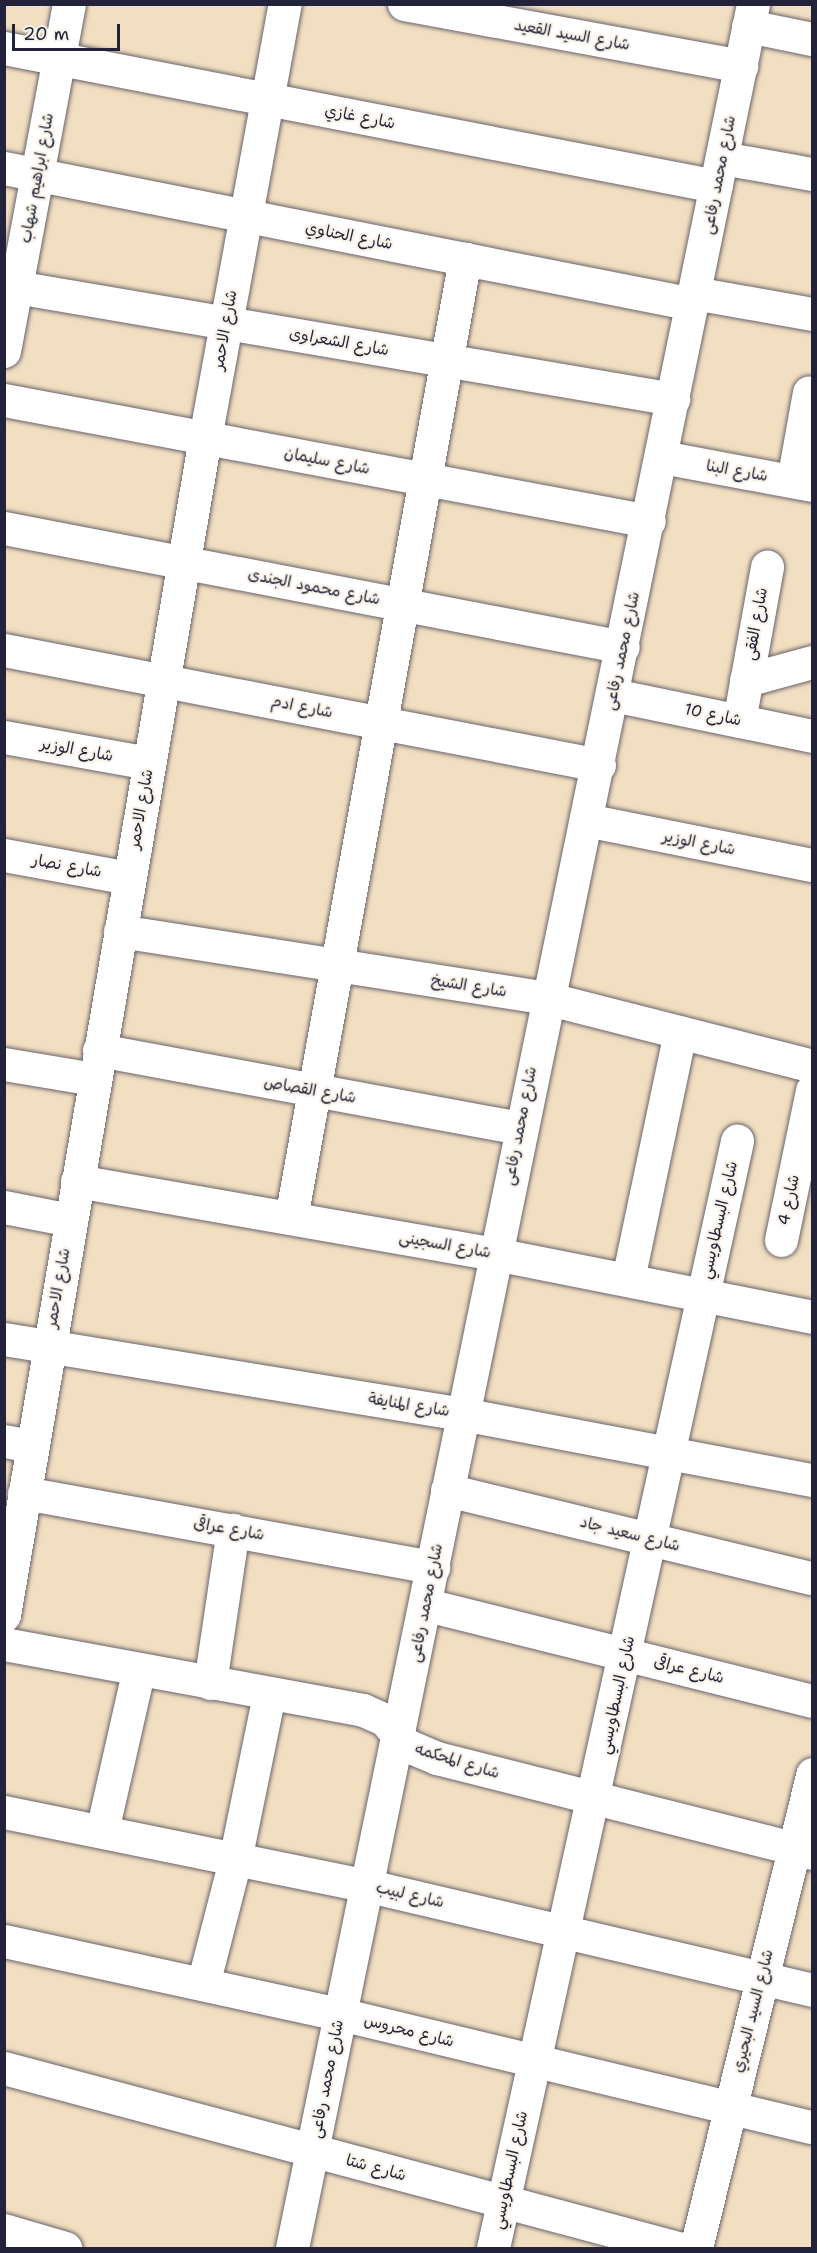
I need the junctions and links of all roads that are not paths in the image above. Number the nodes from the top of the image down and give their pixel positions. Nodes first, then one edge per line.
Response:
1 (69, 4) edge
2 (285, 4) edge
3 (404, 4) edge
4 (751, 15) edge
5 (813, 39) edge
6 (4, 48) edge
7 (59, 59) junction
8 (741, 66) junction
9 (268, 99) junction
10 (4, 168) edge
11 (719, 172) junction
12 (813, 174) edge
13 (37, 175) junction
14 (246, 216) junction
15 (465, 259) junction
16 (10, 286) edge
17 (693, 298) junction
18 (813, 314) edge
19 (226, 323) junction
20 (4, 351) edge
21 (447, 360) junction
22 (809, 392) dead end
23 (673, 399) junction
24 (4, 400) edge
25 (205, 438) junction
26 (662, 457) junction
27 (425, 479) junction
28 (803, 483) edge
29 (649, 521) junction
30 (4, 528) edge
31 (184, 562) junction
32 (767, 567) dead end
33 (402, 604) junction
34 (623, 647) junction
35 (4, 650) edge
36 (813, 662) edge
37 (746, 680) junction
38 (163, 681) junction
39 (613, 695) junction
40 (739, 721) junction
41 (381, 722) junction
42 (813, 736) edge
43 (4, 737) edge
44 (149, 763) junction
45 (598, 765) junction
46 (586, 820) junction
47 (4, 855) edge
48 (813, 865) edge
49 (129, 878) junction
50 (120, 932) junction
51 (337, 965) junction
52 (546, 998) junction
53 (680, 1032) junction
54 (4, 1064) edge
55 (97, 1065) junction
56 (813, 1066) edge
57 (314, 1090) junction
58 (813, 1090) edge
59 (520, 1128) junction
60 (736, 1142) dead end
61 (77, 1181) junction
62 (4, 1207) edge
63 (291, 1218) junction
64 (70, 1220) junction
65 (781, 1240) dead end
66 (495, 1254) junction
67 (628, 1279) junction
68 (702, 1294) junction
69 (813, 1317) edge
70 (4, 1339) edge
71 (48, 1347) junction
72 (462, 1414) junction
73 (18, 1443) edge
74 (668, 1452) junction
75 (813, 1480) edge
76 (447, 1490) junction
77 (24, 1493) junction
78 (233, 1530) junction
79 (648, 1538) junction
80 (434, 1567) junction
81 (813, 1578) edge
82 (6, 1597) edge
83 (427, 1605) junction
84 (4, 1644) edge
85 (626, 1654) junction
86 (138, 1671) junction
87 (210, 1683) junction
88 (269, 1694) junction
89 (813, 1701) edge
90 (399, 1737) junction
91 (813, 1774) edge
92 (594, 1797) junction
93 (4, 1812) edge
94 (102, 1831) junction
95 (803, 1851) edge
96 (235, 1860) junction
97 (369, 1886) junction
98 (564, 1930) junction
99 (4, 1941) edge
100 (761, 1976) junction
101 (203, 1984) junction
102 (813, 1990) edge
103 (340, 2014) junction
104 (534, 2061) junction
105 (4, 2068) edge
106 (730, 2108) junction
107 (813, 2127) edge
108 (312, 2151) junction
109 (503, 2201) junction
110 (4, 2230) edge
111 (65, 2248) edge
112 (292, 2248) edge
113 (493, 2248) edge
114 (678, 2248) edge
115 (696, 2248) edge

1 - 7 street, شارع ابراهيم شهاب
2 - 9 street, شارع الاحمر
3 - 8 street, شارع السيد القعيد
4 - 5 street
4 - 8 street, شارع محمد رفاعى
6 - 7 street, شارع غازي
7 - 9 street, شارع غازي
7 - 13 street, شارع ابراهيم شهاب
8 - 11 street, شارع محمد رفاعى
9 - 11 street, شارع غازي
9 - 14 street, شارع الاحمر
10 - 13 street, شارع الحناوي
11 - 12 street, شارع غازي
11 - 17 street, شارع محمد رفاعى
13 - 14 street, شارع الحناوي
13 - 16 street, شارع ابراهيم شهاب
14 - 15 street, شارع الحناوي
14 - 19 street, شارع الاحمر
15 - 17 street, شارع الحناوي
15 - 21 street
16 - 19 street, شارع الشعراوى
16 - 20 street, شارع ابراهيم شهاب
17 - 18 street, شارع الحناوي
17 - 23 street, شارع محمد رفاعى
19 - 21 street, شارع الشعراوى
19 - 25 street, شارع الاحمر
21 - 23 street, شارع الشعراوى
21 - 27 street
22 - 28 street
23 - 26 street, شارع محمد رفاعى
24 - 25 street, شارع سليمان
25 - 27 street, شارع سليمان
25 - 31 street, شارع الاحمر
26 - 28 street, شارع البنا
26 - 29 street, شارع محمد رفاعى
27 - 29 street, شارع سليمان
27 - 33 street
29 - 34 street, شارع محمد رفاعى
30 - 31 street, شارع محمود الجندى
31 - 33 street, شارع محمود الجندى
31 - 38 street, شارع الاحمر
32 - 37 street, شارع الفقى
33 - 34 street, شارع محمود الجندى
33 - 41 street
34 - 39 street, شارع محمد رفاعى
35 - 38 street, شارع ادم
36 - 37 street, شارع الفقى
37 - 40 street, شارع الفقى
38 - 41 street, شارع ادم
38 - 44 street, شارع الاحمر
39 - 40 street, شارع 10
39 - 45 street, شارع محمد رفاعى
40 - 42 street, شارع 10
41 - 45 street, شارع ادم
41 - 51 street
43 - 44 street, شارع الوزير
44 - 49 street, شارع الاحمر
45 - 46 street, شارع محمد رفاعى
46 - 48 street, شارع الوزير
46 - 52 street, شارع محمد رفاعى
47 - 49 street, شارع نصار
49 - 50 street, شارع الاحمر
50 - 51 street, شارع الشيخ
50 - 55 street, شارع الاحمر
51 - 52 street, شارع الشيخ
51 - 57 street
52 - 53 street, شارع الشيخ
52 - 59 street, شارع محمد رفاعى
53 - 56 street, شارع الشيخ
53 - 67 street
54 - 55 street, شارع القصاص
55 - 57 street, شارع القصاص
55 - 61 street, شارع الاحمر
57 - 59 street, شارع القصاص
57 - 63 street
58 - 65 street, شارع 4
59 - 66 street, شارع محمد رفاعى
60 - 68 street, شارع البسطاويسي
61 - 63 street, شارع السجينى
61 - 64 street, شارع الاحمر
62 - 64 street
63 - 66 street, شارع السجينى
64 - 71 street, شارع الاحمر
66 - 67 street, شارع السجينى
66 - 72 street, شارع محمد رفاعى
67 - 68 street, شارع السجينى
68 - 69 street, شارع السجينى
68 - 74 street, شارع البسطاويسي
70 - 71 street, شارع المنايفة
71 - 72 street, شارع المنايفة
71 - 73 street, شارع الاحمر
72 - 74 street, شارع المنايفة
72 - 76 street, شارع محمد رفاعى
73 - 77 street, شارع الاحمر
74 - 75 street, شارع المنايفة
74 - 79 street, شارع البسطاويسي
76 - 79 street, شارع سعيد جاد
76 - 80 street, شارع محمد رفاعى
77 - 78 street, شارع عراقى
77 - 82 street, شارع الاحمر
78 - 80 street, شارع عراقى
78 - 87 street
79 - 81 street, شارع سعيد جاد
79 - 85 street, شارع البسطاويسي
80 - 83 street, شارع محمد رفاعى
83 - 85 street, شارع عراقى
83 - 90 street, شارع محمد رفاعى
84 - 86 street, شارع المحكمه
85 - 89 street, شارع عراقى
85 - 92 street, شارع البسطاويسي
86 - 87 street, شارع المحكمه
86 - 94 street
87 - 88 street, شارع المحكمه
88 - 90 street, شارع المحكمه
88 - 96 street
90 - 92 street, شارع المحكمه
90 - 97 street, شارع محمد رفاعى
91 - 95 street, شارع السيد البحيري
92 - 95 street, شارع المحكمه
92 - 98 street, شارع البسطاويسي
93 - 94 street, شارع لبيب
94 - 96 street, شارع لبيب
95 - 100 street, شارع السيد البحيري
96 - 97 street, شارع لبيب
96 - 101 street
97 - 98 street, شارع لبيب
97 - 103 street, شارع محمد رفاعى
98 - 100 street, شارع لبيب
98 - 104 street, شارع البسطاويسي
99 - 101 street, شارع محروس
100 - 102 street, شارع لبيب
100 - 106 street, شارع السيد البحيري
101 - 103 street, شارع محروس
103 - 104 street, شارع محروس
103 - 108 street, شارع محمد رفاعى
104 - 106 street, شارع محروس
104 - 109 street, شارع البسطاويسي
105 - 108 street, شارع شتا
106 - 107 street, شارع محروس
106 - 115 street, شارع السيد البحيري
108 - 109 street, شارع شتا
108 - 112 street, شارع محمد رفاعى
109 - 113 street, شارع البسطاويسي
109 - 114 street, شارع شتا
110 - 111 street

